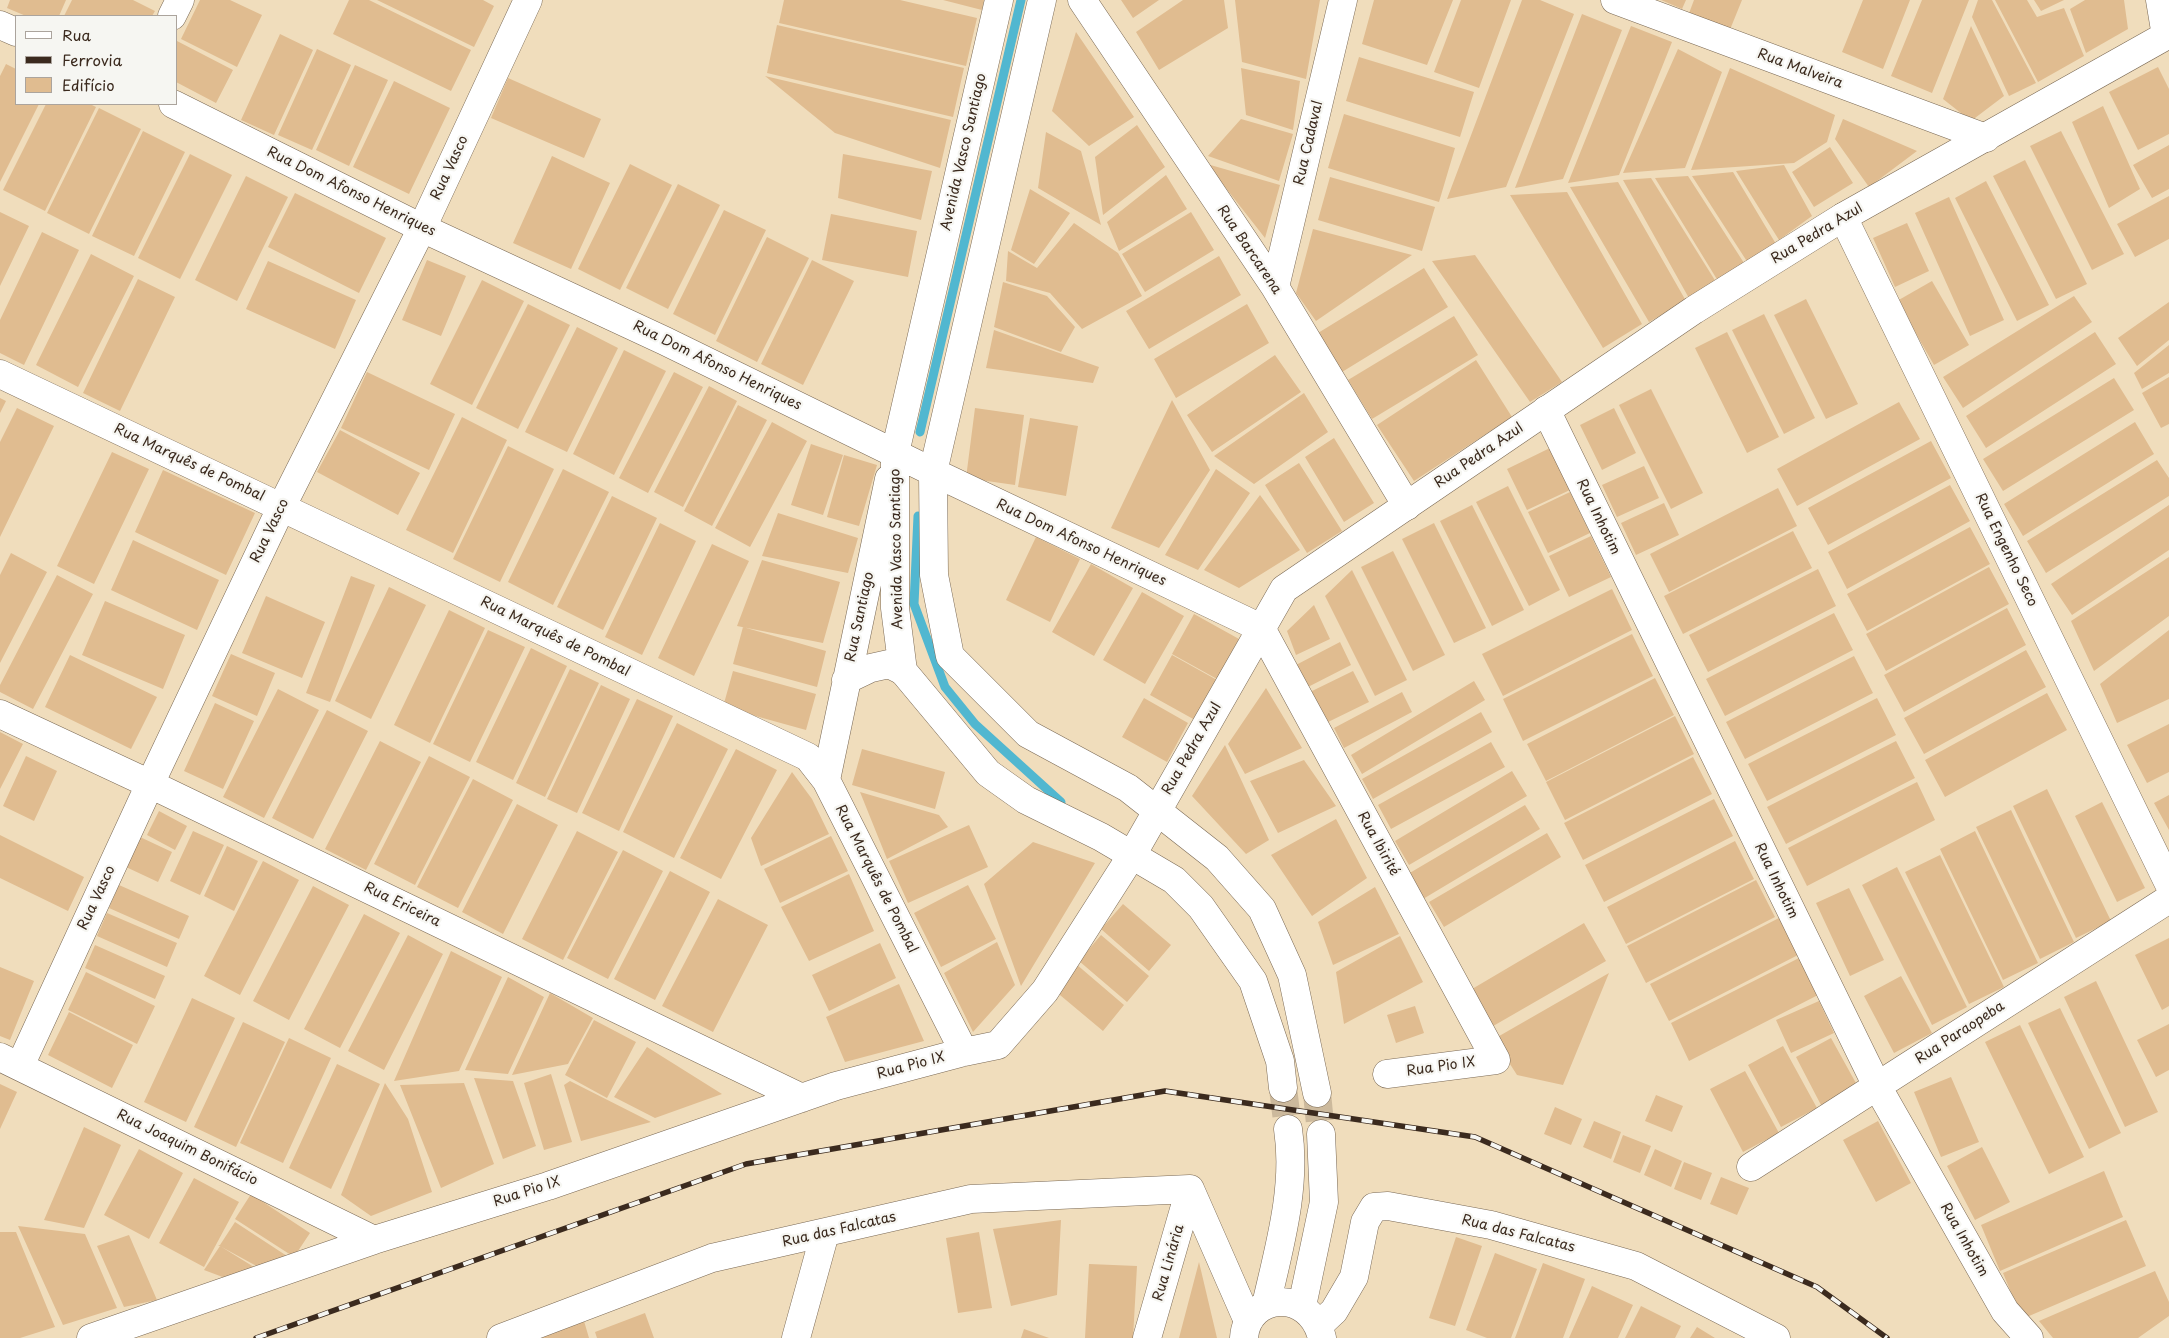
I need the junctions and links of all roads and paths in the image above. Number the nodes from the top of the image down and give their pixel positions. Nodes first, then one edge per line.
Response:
1 (180, 0) edge
2 (528, 0) edge
3 (999, 0) edge
4 (1042, 0) edge
5 (1082, 0) edge
6 (1343, 0) edge
7 (1615, 0) edge
8 (2160, 0) edge
9 (172, 15) edge
10 (0, 25) edge
11 (15, 32) edge
12 (2168, 37) edge
13 (175, 105) edge
14 (1986, 138) junction
15 (1842, 217) junction
16 (422, 228) junction
17 (1275, 287) junction
18 (0, 374) edge
19 (1546, 410) junction
20 (895, 453) junction
21 (933, 472) junction
22 (282, 506) junction
23 (1407, 506) junction
24 (1261, 628) junction
25 (903, 670) junction
26 (846, 680) junction
27 (0, 714) edge
28 (826, 780) junction
29 (150, 784) junction
30 (1157, 811) junction
31 (1132, 855) junction
32 (2169, 884) edge
33 (2169, 899) edge
34 (964, 1052) junction
35 (1496, 1060) joint
36 (10, 1061) edge
37 (1387, 1074) dead end
38 (1877, 1086) junction
39 (1283, 1088) tunnel mouth
40 (1316, 1094) tunnel mouth
41 (802, 1098) junction
42 (1288, 1129) tunnel mouth
43 (1321, 1134) tunnel mouth
44 (1751, 1167) dead end
45 (1190, 1189) junction
46 (825, 1233) junction
47 (374, 1240) junction
48 (1253, 1322) edge
49 (1314, 1323) edge
50 (91, 1338) edge
51 (501, 1338) edge
52 (796, 1338) edge
53 (1147, 1338) edge
54 (1776, 1338) edge
55 (2029, 1338) edge

1 - 9 street
2 - 16 street, Rua Vasco
3 - 20 street, Avenida Vasco Santiago
4 - 21 street
5 - 17 street, Rua Barcarena
6 - 17 street, Rua Cadaval
7 - 14 street, Rua Malveira
8 - 12 street
10 - 11 street
12 - 14 street, Rua Pedra Azul
13 - 16 street, Rua Dom Afonso Henriques
14 - 15 street, Rua Pedra Azul
15 - 19 street, Rua Pedra Azul
15 - 32 street, Rua Engenho Seco
16 - 20 street, Rua Dom Afonso Henriques
16 - 22 street, Rua Vasco
17 - 23 street, Rua Barcarena
18 - 22 street, Rua Marquês de Pombal
19 - 23 street, Rua Pedra Azul
19 - 38 street, Rua Inhotim
20 - 21 street, Rua Dom Afonso Henriques
20 - 25 street, Avenida Vasco Santiago
20 - 26 street, Rua Santiago
21 - 24 street, Rua Dom Afonso Henriques
21 - 30 street
22 - 28 street, Rua Marquês de Pombal
22 - 29 street, Rua Vasco
23 - 24 street, Rua Pedra Azul
24 - 30 street, Rua Pedra Azul
24 - 35 street, Rua Ibirité
25 - 26 street
25 - 31 street
26 - 28 street, Rua Santiago
27 - 29 street, Rua Ericeira
28 - 34 street, Rua Marquês de Pombal
29 - 36 street, Rua Vasco
29 - 41 street, Rua Ericeira
30 - 31 street, Rua Pedra Azul
30 - 40 street
31 - 34 street, Rua Pedra Azul
31 - 39 street
33 - 38 street, Rua Paraopeba
34 - 41 street, Rua Pio IX
35 - 37 street, Rua Pio IX
36 - 47 street, Rua Joaquim Bonifácio
38 - 44 street, Rua Paraopeba
38 - 55 street, Rua Inhotim
41 - 47 street, Rua Pio IX
42 - 48 street
43 - 49 street
45 - 46 street, Rua das Falcatas
45 - 48 street
45 - 53 street, Rua Linária
46 - 51 street, Rua das Falcatas
46 - 52 street
47 - 50 street, Rua Pio IX
48 - 49 street
49 - 54 street, Rua das Falcatas

